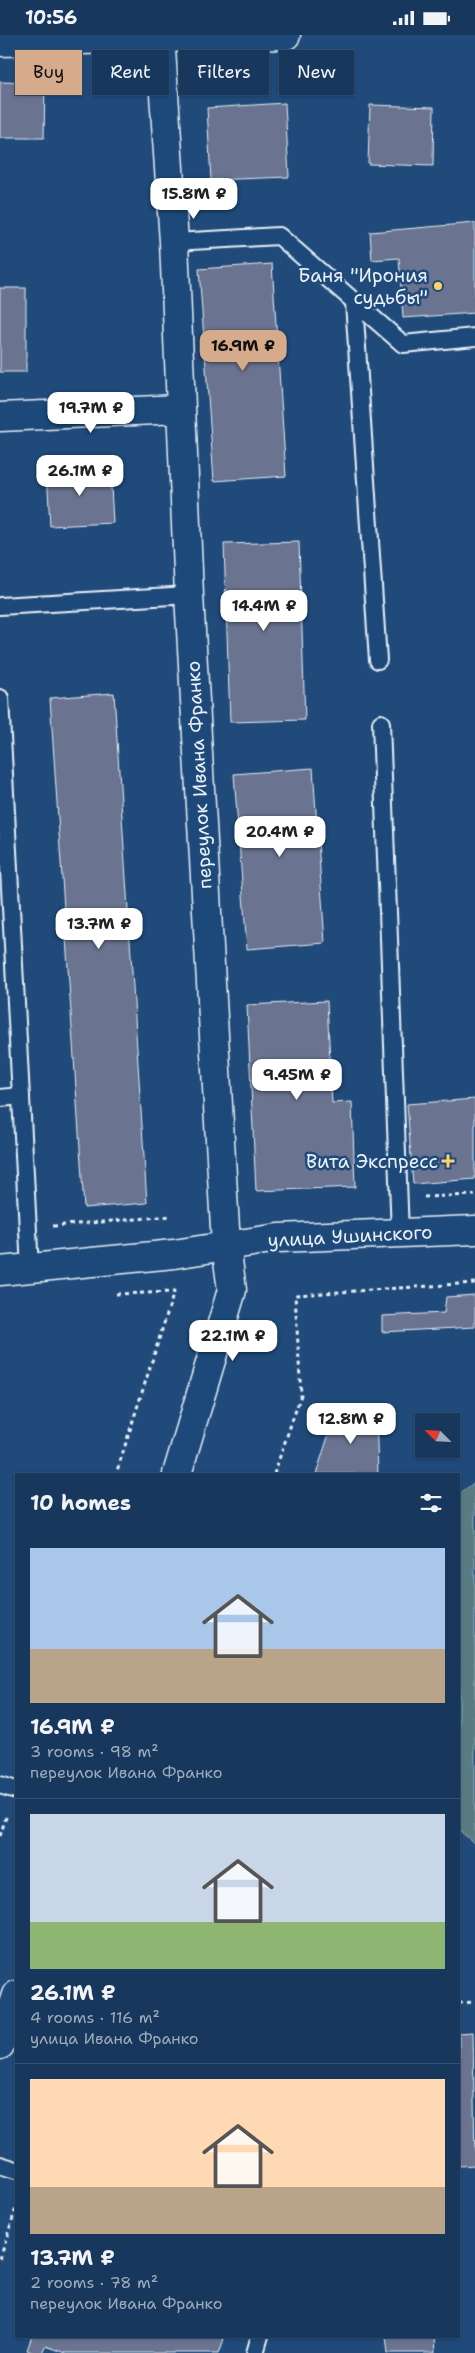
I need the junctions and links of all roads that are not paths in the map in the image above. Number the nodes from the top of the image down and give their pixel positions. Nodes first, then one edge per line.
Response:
1 (286, 35) edge
2 (160, 37) edge
3 (0, 42) edge
4 (174, 242) junction
5 (354, 302) junction
6 (475, 337) edge
7 (180, 409) junction
8 (0, 417) edge
9 (189, 595) junction
10 (0, 606) edge
11 (378, 660) dead end
12 (0, 698) edge
13 (381, 723) dead end
14 (3, 804) edge
15 (21, 1096) junction
16 (0, 1098) edge
17 (475, 1230) edge
18 (400, 1234) junction
19 (226, 1246) junction
20 (30, 1269) junction
21 (0, 1271) edge
22 (177, 1473) edge
23 (0, 1785) edge
24 (15, 1790) edge
25 (15, 1998) edge
26 (0, 2045) edge
27 (0, 2165) edge
28 (15, 2170) edge
29 (259, 2338) edge
30 (255, 2353) edge

1 - 2 street
2 - 3 street
2 - 4 street, переулок Ивана Франко
4 - 5 lane
4 - 7 street, переулок Ивана Франко
5 - 6 lane
5 - 11 lane
7 - 8 street
7 - 9 street, переулок Ивана Франко
9 - 10 lane
9 - 19 street, переулок Ивана Франко
12 - 14 lane
13 - 18 lane
14 - 15 lane
15 - 16 lane
15 - 20 lane
17 - 18 street, улица Ушинского
18 - 19 street, улица Ушинского
19 - 20 street, улица Ушинского
19 - 22 street
20 - 21 street, улица Ушинского
23 - 24 lane
25 - 26 street
27 - 28 lane
29 - 30 lane

